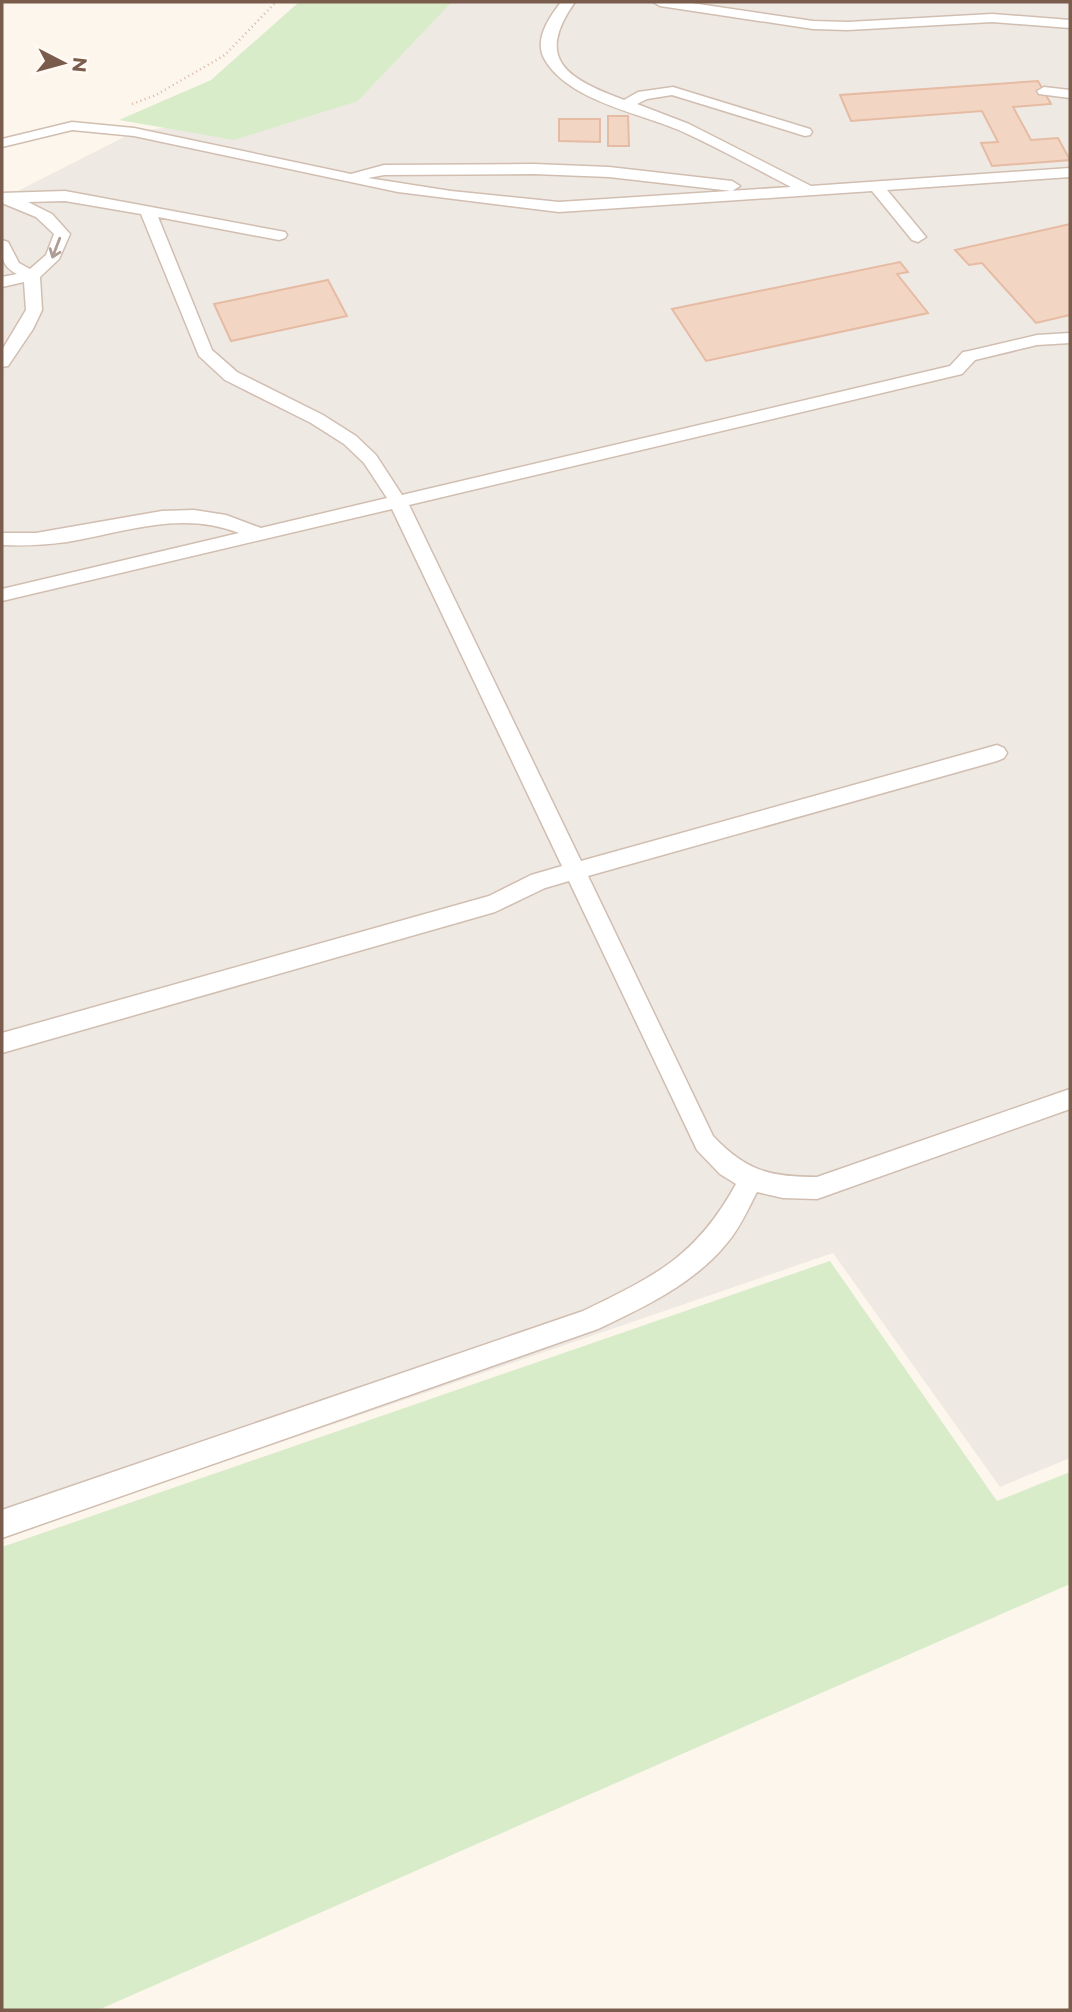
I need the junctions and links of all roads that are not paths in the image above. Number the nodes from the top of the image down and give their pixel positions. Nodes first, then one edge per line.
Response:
1 (568, 2) edge
2 (660, 2) edge
3 (1070, 24) edge
4 (1044, 91) dead end
5 (1070, 94) edge
6 (627, 104) junction
7 (805, 132) dead end
8 (2, 143) edge
9 (1070, 173) edge
10 (346, 178) junction
11 (877, 187) junction
12 (783, 192) junction
13 (811, 192) junction
14 (2, 198) edge
15 (2, 204) edge
16 (147, 209) junction
17 (279, 235) dead end
18 (918, 237) dead end
19 (2, 245) edge
20 (32, 276) junction
21 (2, 282) edge
22 (1070, 338) edge
23 (2, 362) edge
24 (398, 502) junction
25 (260, 534) junction
26 (2, 539) edge
27 (2, 595) edge
28 (997, 753) dead end
29 (575, 871) junction
30 (2, 1043) edge
31 (1070, 1099) edge
32 (752, 1179) junction
33 (2, 1524) edge

1 - 6 lane
2 - 3 lane
4 - 5 lane
6 - 7 lane
6 - 13 lane
8 - 10 lane
9 - 11 lane
10 - 12 lane
10 - 12 lane
11 - 13 lane
11 - 18 lane
12 - 13 lane
14 - 15 lane
14 - 16 lane
14 -> 20 lane
16 - 17 lane
16 - 24 lane
19 - 20 lane
20 - 21 lane
20 - 23 lane
22 - 24 lane
24 - 25 lane
24 - 29 lane
25 - 26 lane
25 - 27 lane
28 - 29 lane
29 - 30 lane
29 - 32 lane
31 - 32 lane
32 - 33 lane

